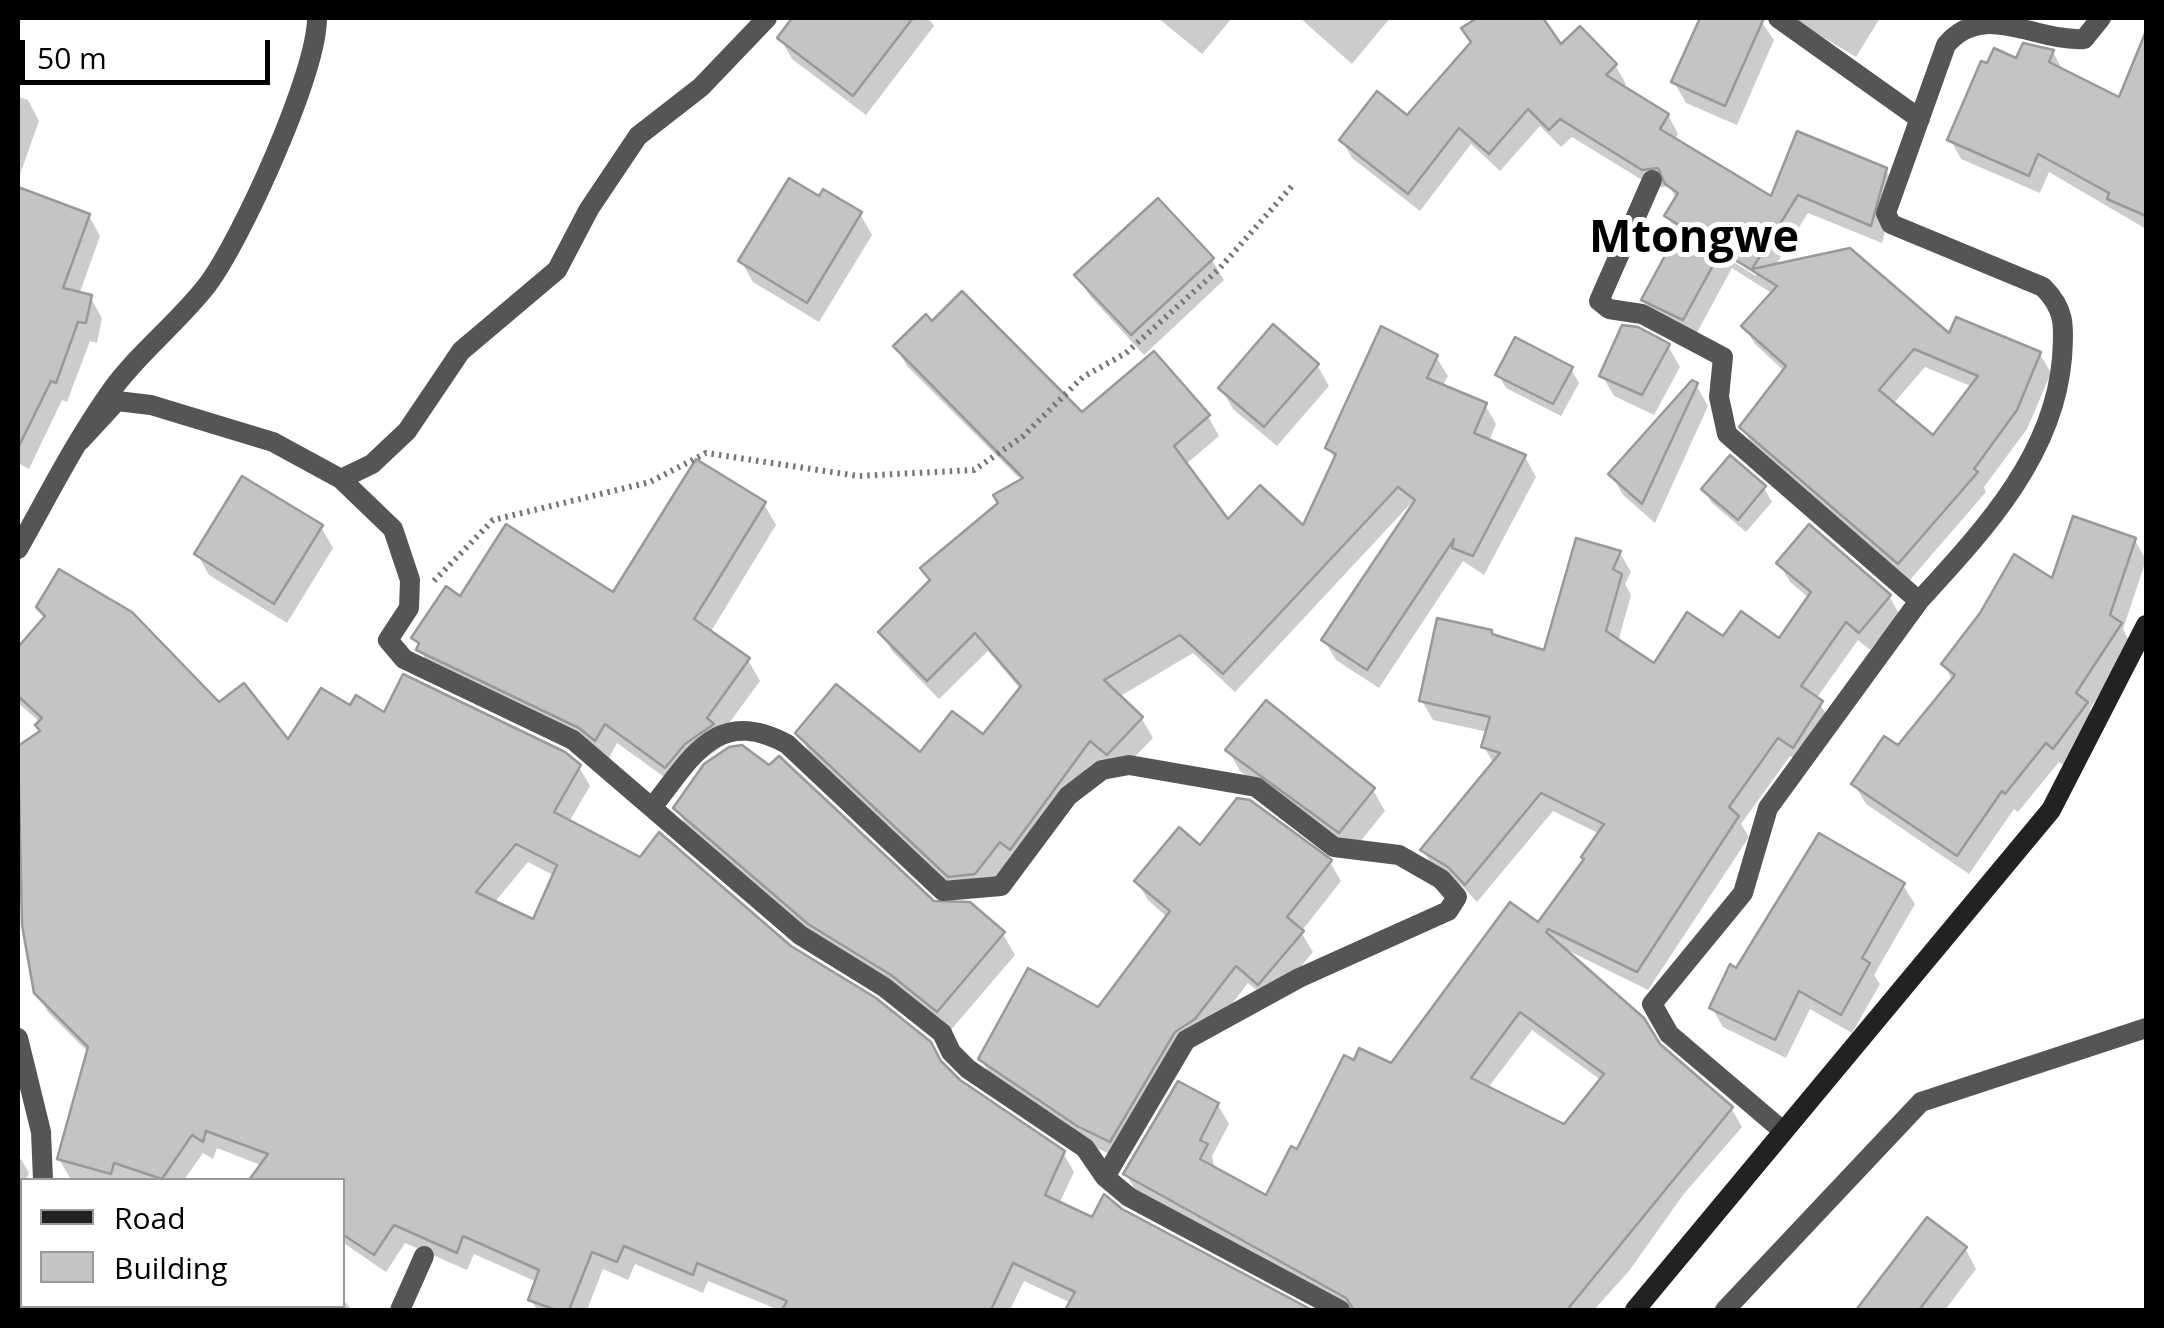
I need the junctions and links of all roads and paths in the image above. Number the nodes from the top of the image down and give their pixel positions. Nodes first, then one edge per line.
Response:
1 (317, 18) edge
2 (767, 18) edge
3 (1778, 18) edge
4 (2102, 18) edge
5 (1920, 119) junction
6 (1652, 180) dead end
7 (1292, 186) dead end
8 (80, 441) junction
9 (341, 479) junction
10 (18, 548) edge
11 (1919, 601) junction
12 (409, 608) junction
13 (2146, 625) edge
14 (654, 805) junction
15 (2146, 1028) edge
16 (18, 1038) edge
17 (1783, 1131) junction
18 (1105, 1177) junction
19 (43, 1178) edge
20 (424, 1256) dead end
21 (400, 1310) edge
22 (1340, 1310) edge
23 (1635, 1310) edge
24 (1726, 1310) edge

1 - 8 street
2 - 9 street
3 - 5 street
4 - 5 street
5 - 11 street
6 - 11 street
7 - 12 path
8 - 9 street
8 - 10 street
9 - 12 street
11 - 17 street
12 - 14 street
13 - 17 street
14 - 18 street
14 - 18 street
15 - 24 street
16 - 19 street
17 - 23 street
18 - 22 street
20 - 21 street

